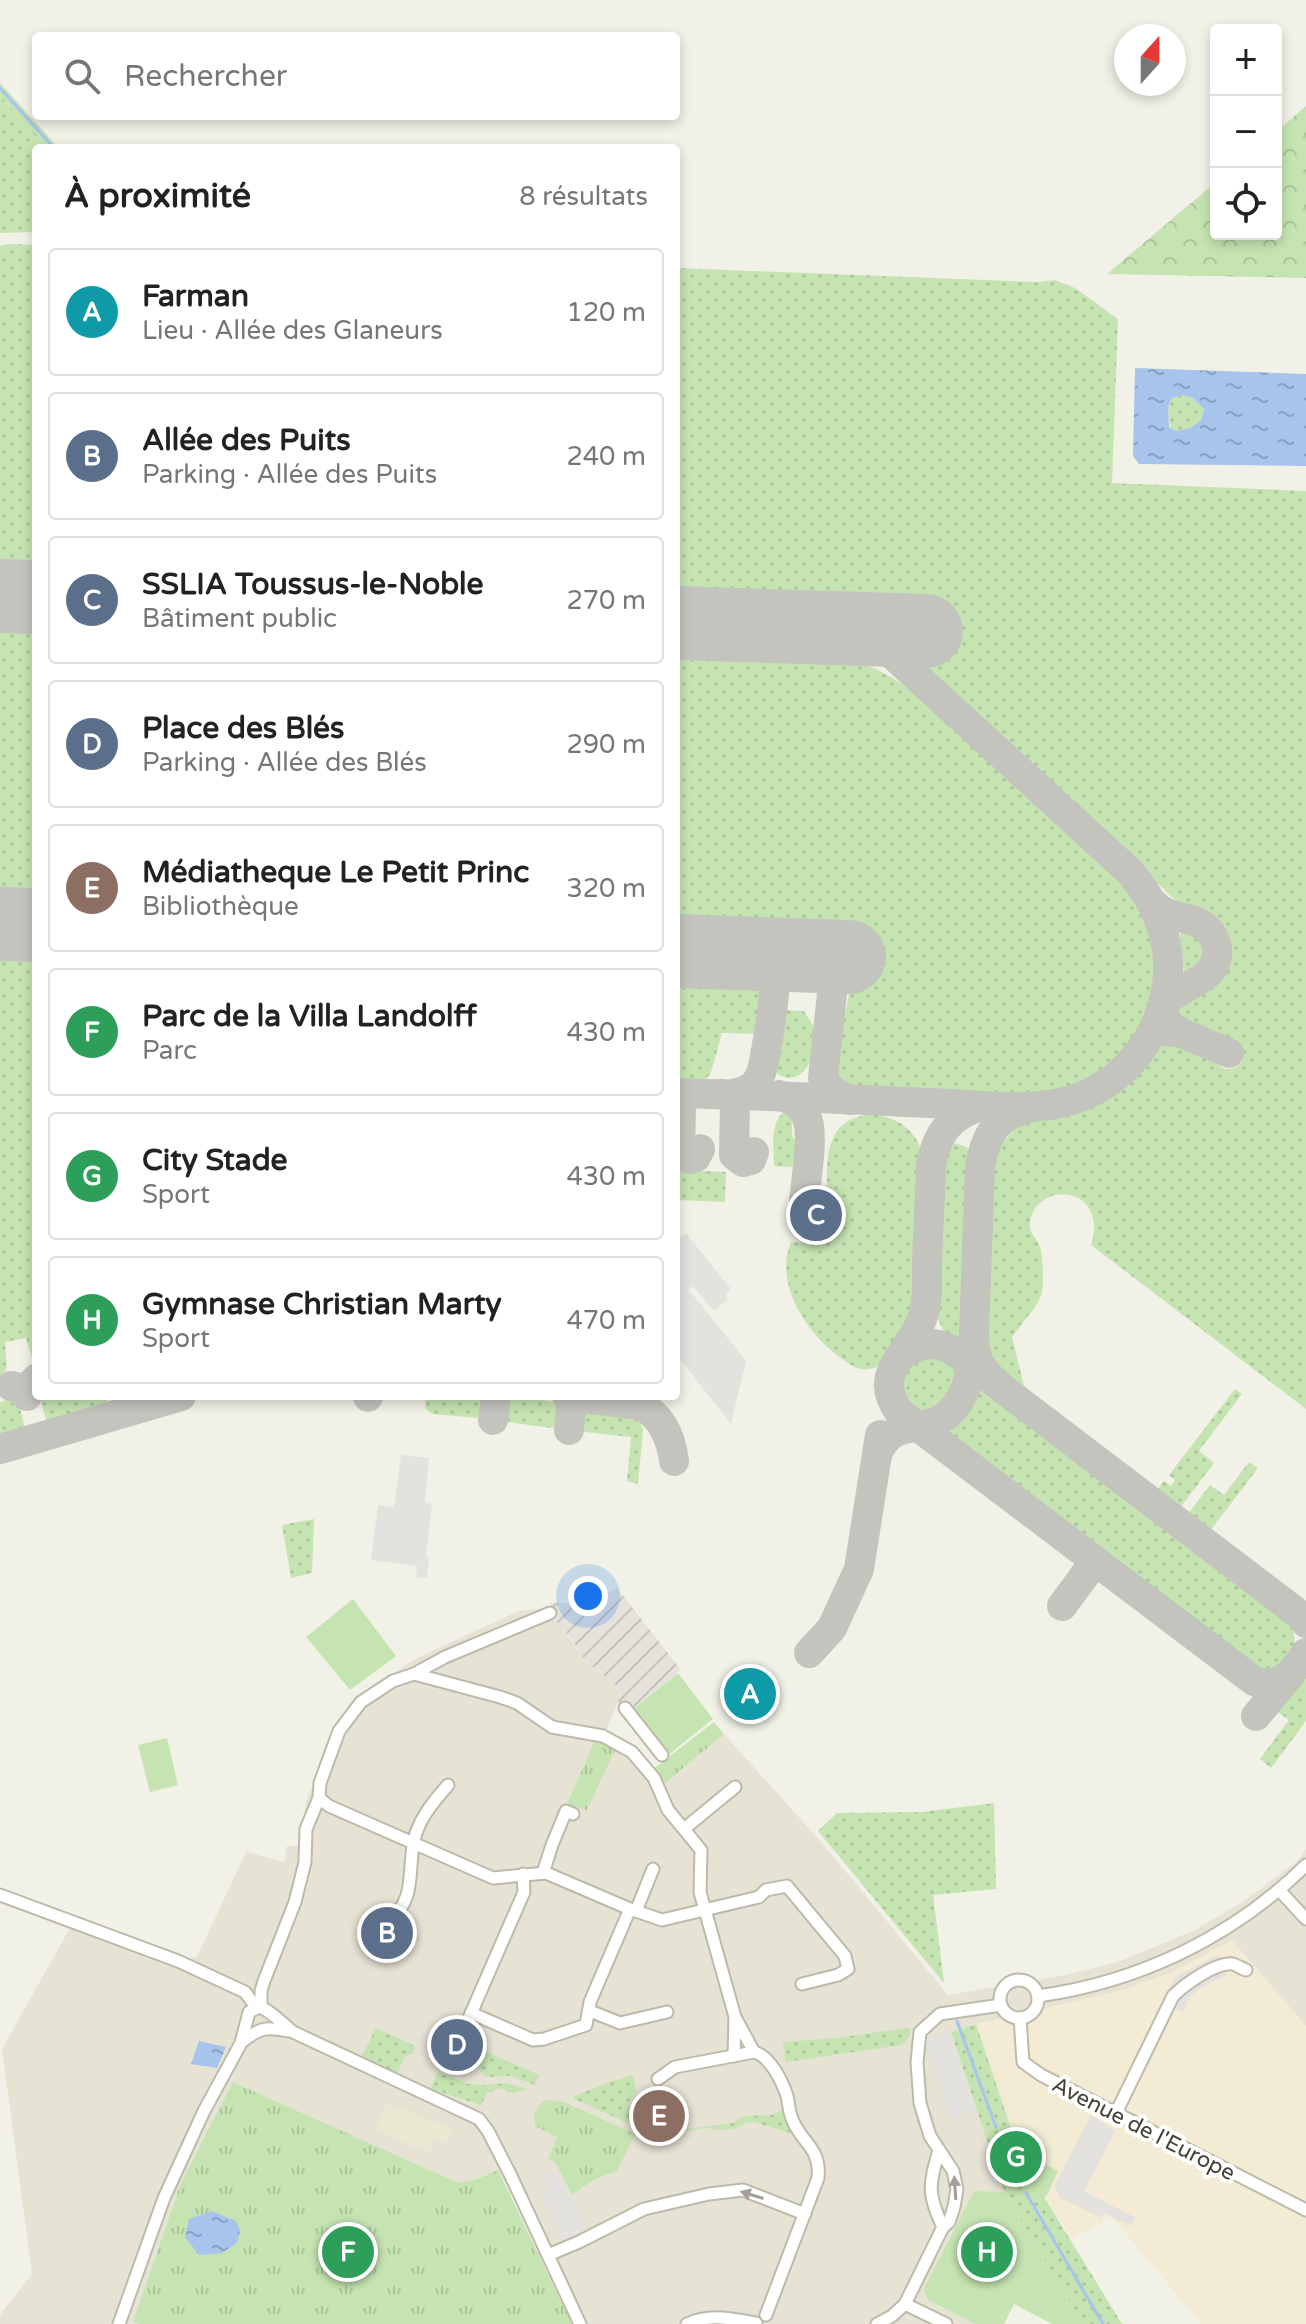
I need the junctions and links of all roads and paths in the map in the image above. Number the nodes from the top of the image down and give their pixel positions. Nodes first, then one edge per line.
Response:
1 (550, 1613) dead end
2 (414, 1674) junction
3 (625, 1708) dead end
4 (662, 1755) dead end
5 (448, 1785) dead end
6 (735, 1787) dead end
7 (319, 1798) junction
8 (573, 1814) dead end
9 (684, 1829) junction
10 (413, 1843) junction
11 (1306, 1865) edge
12 (653, 1869) dead end
13 (543, 1873) junction
14 (523, 1874) junction
15 (1280, 1891) junction
16 (0, 1895) edge
17 (633, 1910) junction
18 (707, 1911) junction
19 (1306, 1919) edge
20 (389, 1923) dead end
21 (1246, 1970) dead end
22 (802, 1984) dead end
23 (1038, 1996) junction
24 (1001, 2005) junction
25 (590, 2011) junction
26 (667, 2012) dead end
27 (471, 2013) junction
28 (258, 2017) junction
29 (735, 2017) junction
30 (1020, 2018) junction
31 (754, 2052) junction
32 (734, 2056) junction
33 (449, 2064) dead end
34 (658, 2079) dead end
35 (1116, 2113) junction
36 (939, 2150) junction
37 (1306, 2210) edge
38 (805, 2214) junction
39 (943, 2227) junction
40 (548, 2255) junction
41 (905, 2304) junction
42 (763, 2321) edge
43 (119, 2324) edge
44 (580, 2324) edge
45 (687, 2324) edge
46 (877, 2324) edge
47 (946, 2324) edge

1 - 2 street
2 - 7 street
2 - 9 street
3 - 4 street
5 - 10 street
6 - 9 street
7 - 10 street
7 - 28 street
8 - 13 street
9 - 18 street
10 - 14 street
10 - 20 street
11 - 15 street
12 - 17 street
13 - 14 street
13 - 17 street
14 - 27 street
15 - 19 street
15 - 23 street
16 - 28 street
17 - 18 street
17 - 25 street
18 - 22 street
18 - 29 street
21 - 35 street
23 - 24 street
23 - 30 street
24 - 30 street
24 - 36 street
25 - 26 street
25 - 27 street
27 - 33 street
28 - 40 street
28 - 43 street
29 - 31 street
29 - 32 street
30 - 35 street, Avenue de l'Europe
31 - 32 street
31 - 38 street
32 - 34 street
35 - 37 street, Avenue de l'Europe
36 - 39 street
39 -> 36 street
38 -> 40 street
38 - 42 street
39 - 41 street
40 - 44 street
41 - 46 street
41 - 47 street
42 - 45 street

